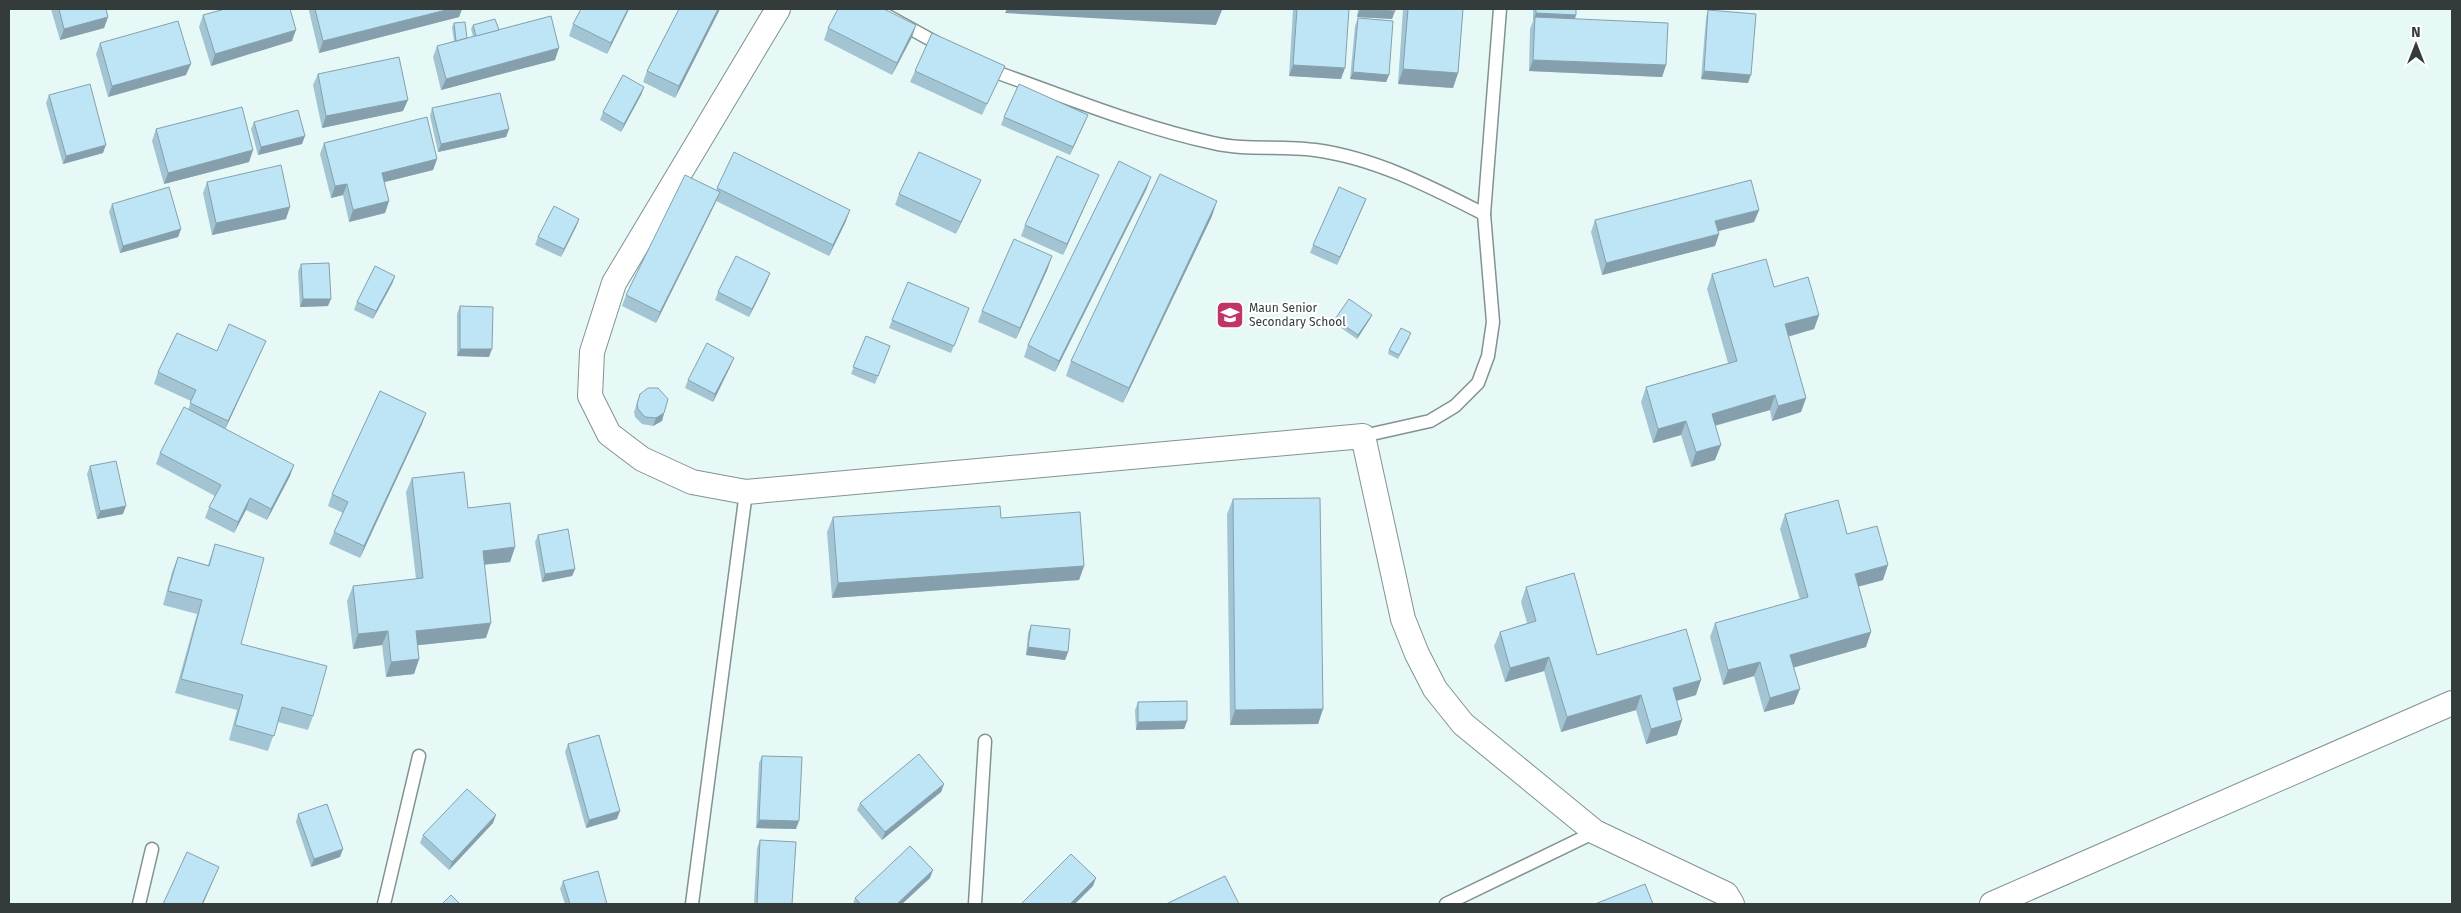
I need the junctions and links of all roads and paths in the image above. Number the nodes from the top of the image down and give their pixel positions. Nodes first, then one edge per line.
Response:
1 (778, 9) edge
2 (875, 9) edge
3 (1500, 9) edge
4 (959, 56) edge
5 (976, 65) edge
6 (1484, 214) junction
7 (1363, 436) junction
8 (746, 492) junction
9 (2452, 703) edge
10 (985, 741) dead end
11 (419, 756) dead end
12 (1595, 832) junction
13 (152, 849) dead end
14 (139, 904) edge
15 (384, 904) edge
16 (692, 904) edge
17 (975, 904) edge
18 (1446, 904) edge
19 (1732, 904) edge
20 (1992, 904) edge

1 - 8 street
2 - 4 lane
3 - 6 lane
5 - 6 lane
6 - 7 lane
7 - 8 street
7 - 12 street
8 - 16 lane
9 - 20 street
10 - 17 lane
11 - 15 lane
12 - 18 lane
12 - 19 street
13 - 14 lane

